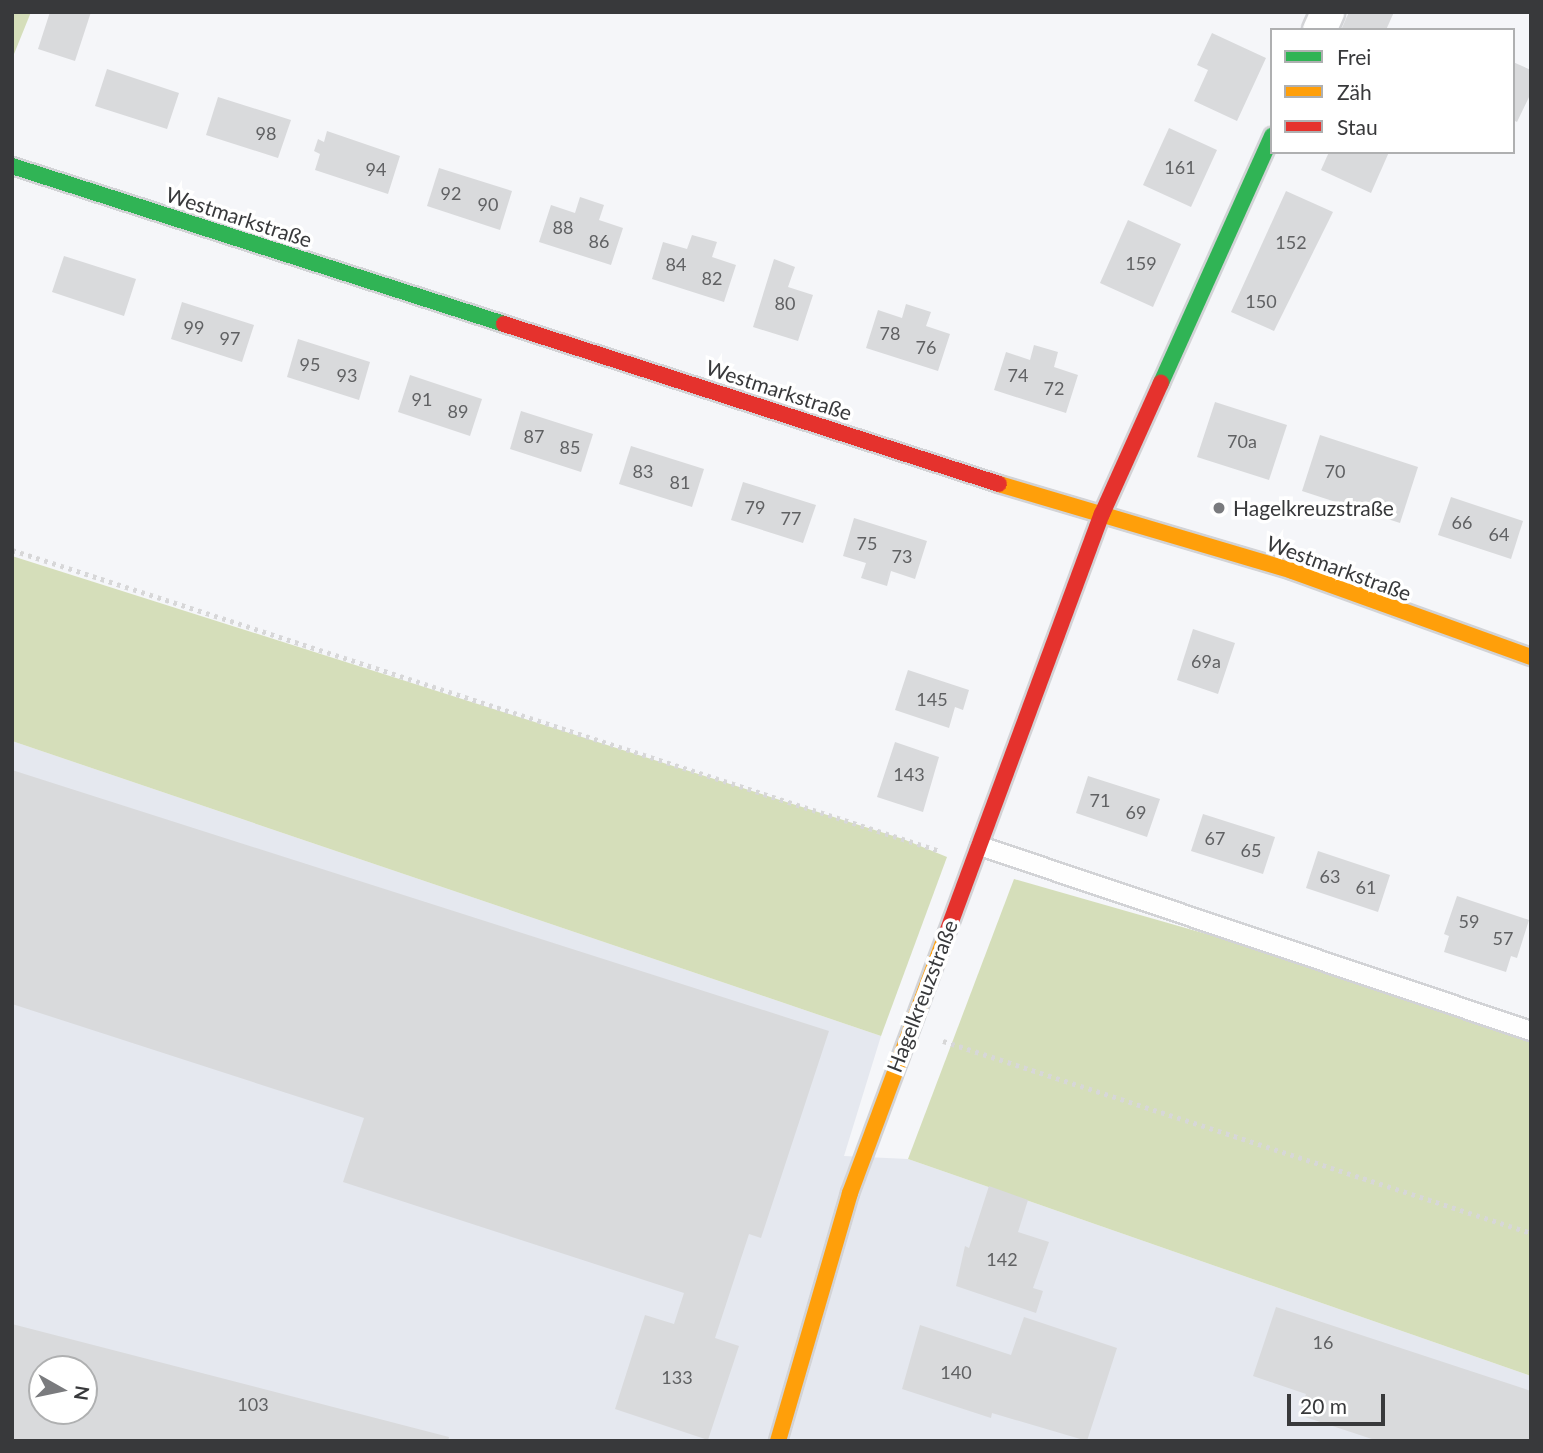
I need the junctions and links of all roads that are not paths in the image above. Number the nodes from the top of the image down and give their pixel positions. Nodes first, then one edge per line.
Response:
1 (1327, 12) edge
2 (1320, 28) edge
3 (1270, 140) edge
4 (12, 166) edge
5 (1102, 514) junction
6 (1531, 657) edge
7 (980, 846) junction
8 (1531, 1031) edge
9 (778, 1441) edge

1 - 2 street
3 - 5 street, Hagelkreuzstraße
4 - 5 street, Westmarkstraße
5 - 6 street, Westmarkstraße
5 - 7 street, Hagelkreuzstraße
7 - 8 lane
7 - 9 street, Hagelkreuzstraße

